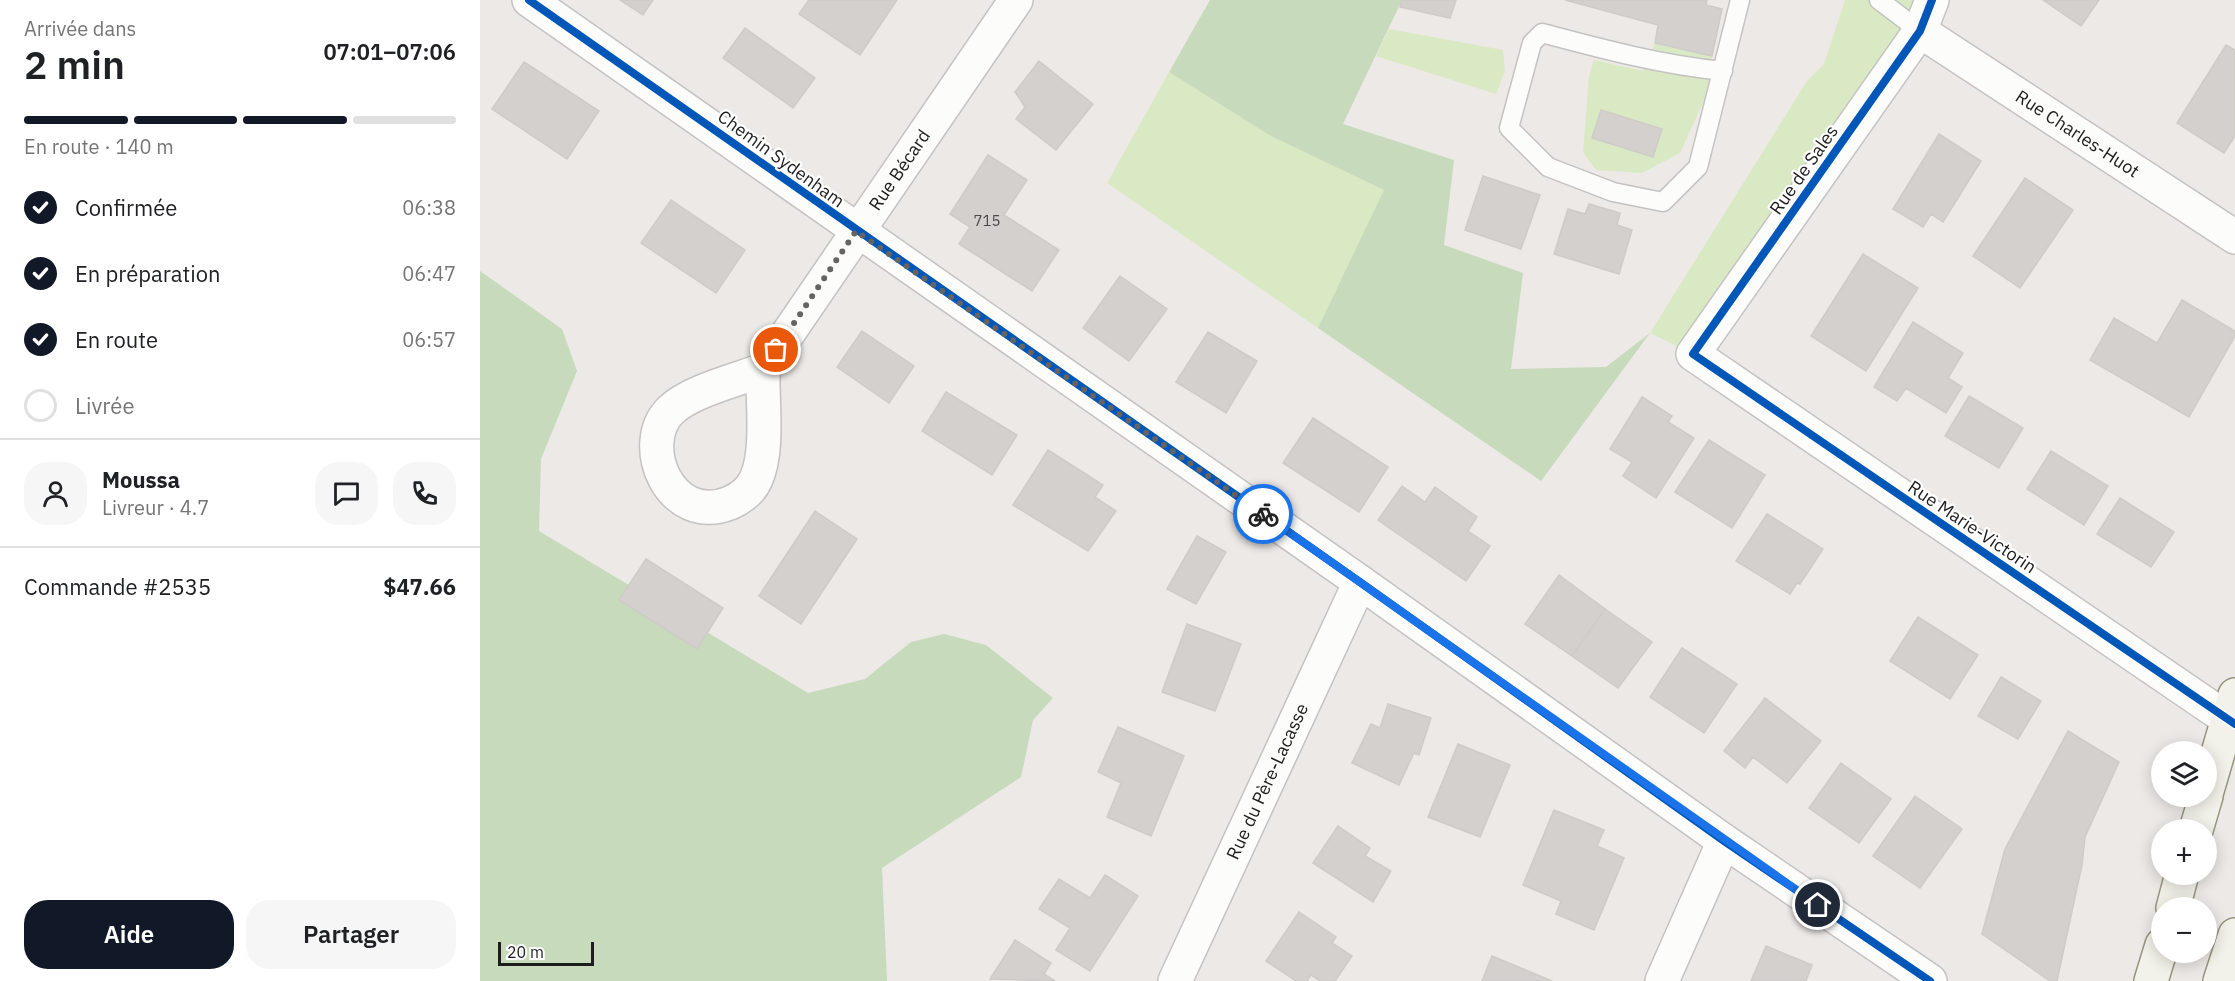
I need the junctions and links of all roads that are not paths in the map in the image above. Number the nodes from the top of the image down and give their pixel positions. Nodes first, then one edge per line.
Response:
1 (529, 0) edge
2 (1016, 0) edge
3 (1740, 0) edge
4 (1879, 0) edge
5 (1932, 0) edge
6 (1920, 31) junction
7 (1723, 71) junction
8 (856, 231) junction
9 (2235, 237) edge
10 (1694, 354) joint
11 (763, 370) dead end
12 (1360, 582) junction
13 (2233, 713) edge
14 (2217, 762) edge
15 (1724, 841) junction
16 (2235, 935) edge
17 (2156, 963) edge
18 (1175, 981) edge
19 (1662, 981) edge
20 (1930, 981) edge
21 (2151, 981) edge
22 (2220, 981) edge

1 - 8 street, Chemin Sydenham
2 - 8 street, Rue Bécard
3 - 7 lane
4 - 6 lane
5 - 6 street, Rue de Sales
6 - 9 street, Rue Charles-Huot
6 - 10 street, Rue de Sales
7 - 7 lane
8 - 11 street, Rue Bécard
8 - 12 street, Chemin Sydenham
10 - 13 street, Rue Marie-Victorin
12 - 15 street, Chemin Sydenham
12 - 18 street, Rue du Père-Lacasse
13 - 14 main road
15 - 19 street
15 - 20 street, Chemin Sydenham
16 - 22 main road
17 - 21 main road

